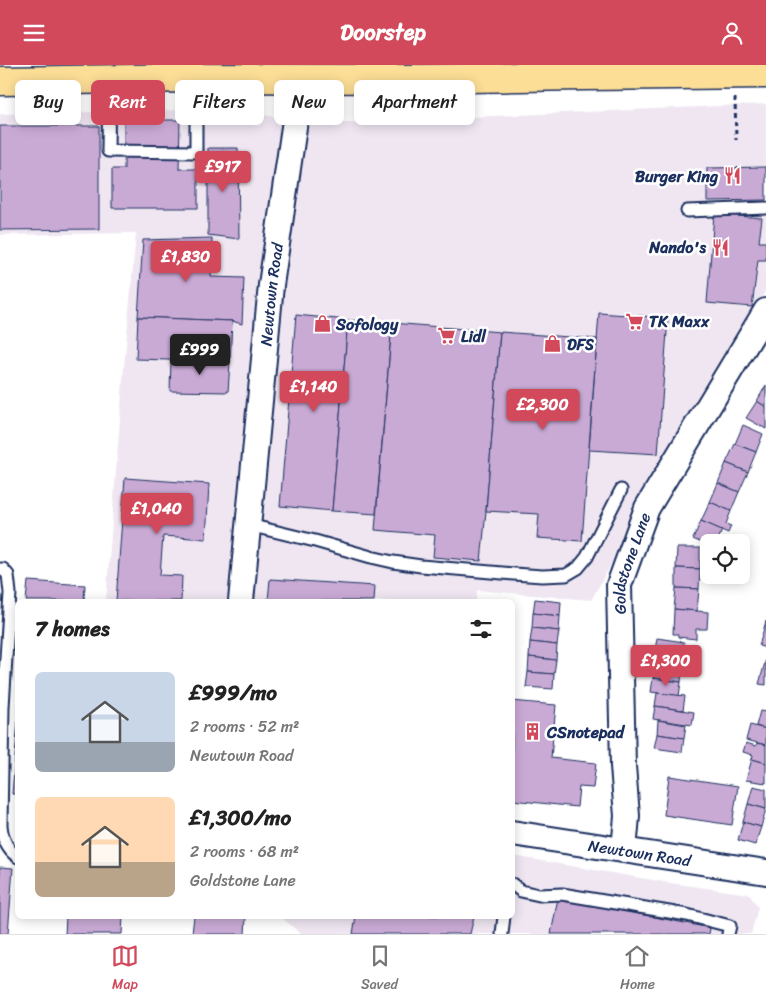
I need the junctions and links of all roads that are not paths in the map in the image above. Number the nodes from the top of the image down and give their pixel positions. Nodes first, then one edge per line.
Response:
1 (406, 72) edge
2 (766, 74) edge
3 (196, 78) junction
4 (109, 79) junction
5 (301, 79) junction
6 (0, 81) edge
7 (766, 208) edge
8 (687, 211) dead end
9 (766, 311) edge
10 (620, 489) dead end
11 (249, 525) junction
12 (0, 569) edge
13 (241, 599) edge
14 (515, 833) edge
15 (624, 850) junction
16 (15, 855) edge
17 (766, 872) edge
18 (515, 886) edge
19 (504, 919) edge
20 (502, 934) edge
21 (728, 934) edge

1 - 2 main road
1 - 5 main road
3 - 4 main road
3 - 4 lane
3 - 5 main road
4 - 6 main road
5 - 11 street, Newtown Road
7 - 8 lane
9 - 15 street, Goldstone Lane
10 - 11 lane
11 - 13 street, Newtown Road
12 - 16 lane
14 - 15 street, Newtown Road
15 - 17 street, Newtown Road
18 - 21 lane
19 - 20 lane

